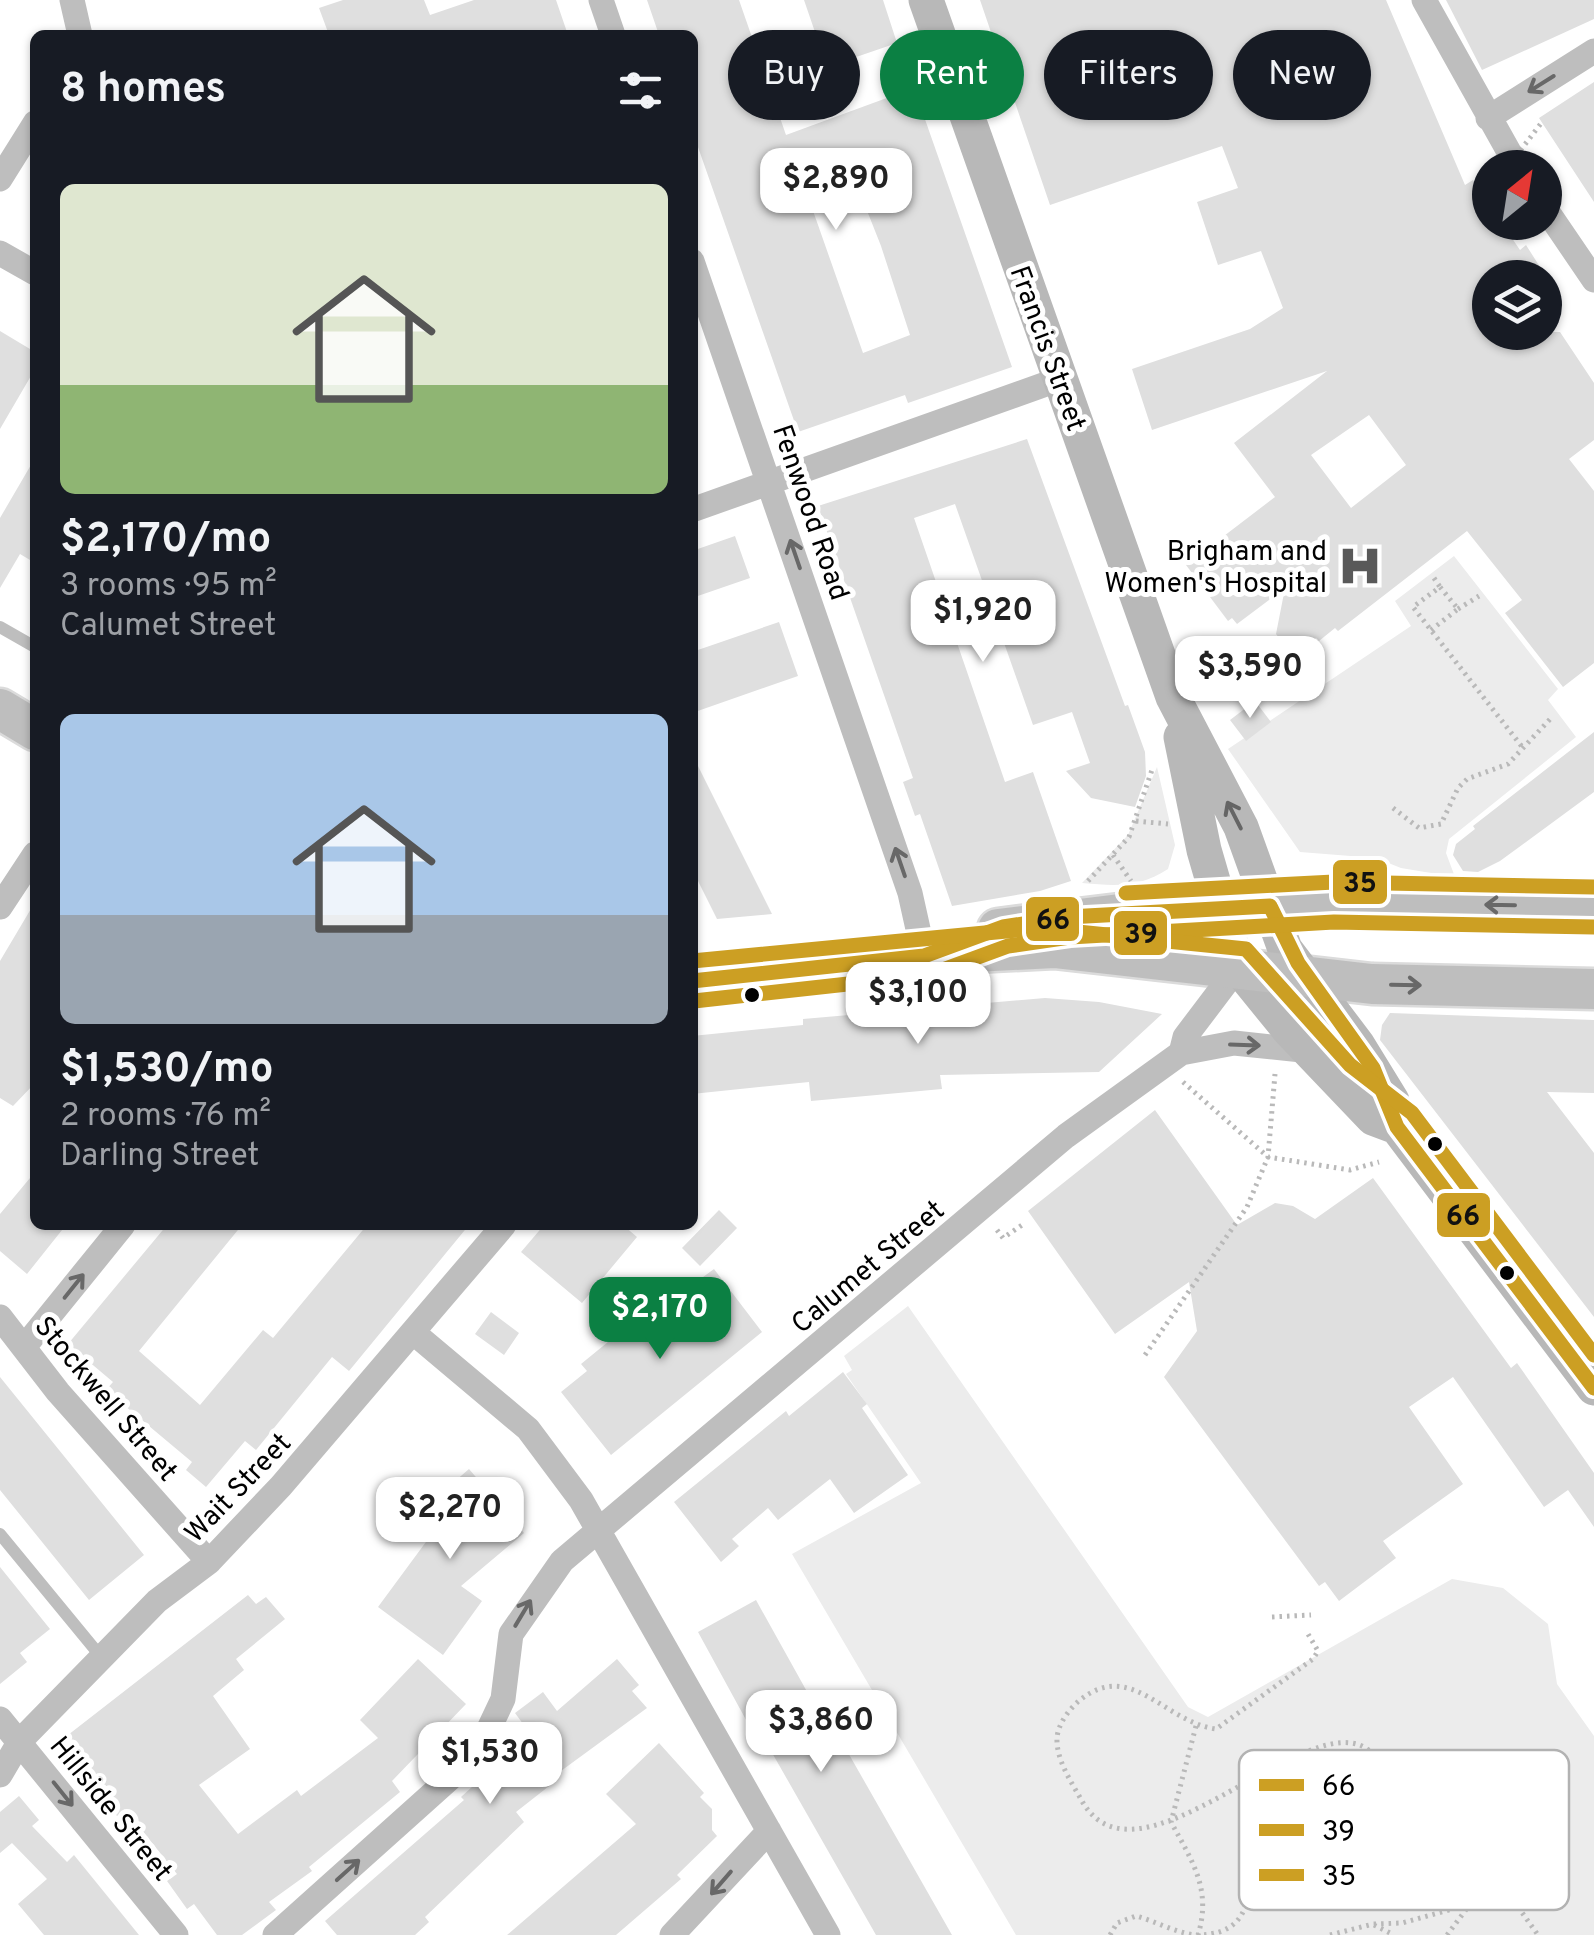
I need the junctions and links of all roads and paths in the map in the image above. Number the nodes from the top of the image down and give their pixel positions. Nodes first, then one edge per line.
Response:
1 (72, 0) edge
2 (601, 0) edge
3 (926, 0) edge
4 (1424, 0) edge
5 (79, 30) edge
6 (611, 30) edge
7 (1594, 50) edge
8 (1488, 118) junction
9 (1542, 122) dead end
10 (30, 131) edge
11 (1507, 150) edge
12 (1521, 150) edge
13 (0, 180) edge
14 (1562, 233) edge
15 (0, 253) edge
16 (30, 271) edge
17 (698, 278) edge
18 (1594, 280) edge
19 (1060, 378) junction
20 (770, 482) junction
21 (698, 508) edge
22 (1434, 578) dead end
23 (1440, 587) junction
24 (1479, 596) dead end
25 (1458, 609) junction
26 (0, 627) edge
27 (1430, 630) junction
28 (30, 644) edge
29 (1173, 697) junction
30 (0, 709) edge
31 (1553, 716) dead end
32 (30, 727) edge
33 (1523, 748) junction
34 (1156, 754) dead end
35 (1394, 808) dead end
36 (1136, 821) junction
37 (1172, 825) dead end
38 (1114, 856) junction
39 (30, 861) edge
40 (1088, 880) dead end
41 (1132, 884) dead end
42 (0, 906) edge
43 (1270, 906) junction
44 (1594, 907) edge
45 (1222, 908) junction
46 (924, 956) junction
47 (1238, 967) junction
48 (1309, 977) junction
49 (698, 980) edge
50 (1594, 989) edge
51 (1311, 1051) junction
52 (1180, 1052) junction
53 (1276, 1069) dead end
54 (1180, 1080) dead end
55 (1397, 1127) junction
56 (1268, 1157) junction
57 (1379, 1162) dead end
58 (1025, 1222) dead end
59 (119, 1230) edge
60 (500, 1230) edge
61 (1003, 1238) dead end
62 (0, 1317) edge
63 (415, 1334) junction
64 (24, 1346) junction
65 (1145, 1355) dead end
66 (1594, 1388) edge
67 (598, 1529) junction
68 (0, 1534) edge
69 (209, 1562) junction
70 (1312, 1615) dead end
71 (1272, 1618) dead end
72 (1308, 1634) dead end
73 (102, 1658) junction
74 (0, 1720) edge
75 (1196, 1726) junction
76 (20, 1741) junction
77 (1305, 1750) edge
78 (1364, 1750) edge
79 (0, 1774) edge
80 (1239, 1786) edge
81 (1172, 1822) junction
82 (769, 1831) junction
83 (1245, 1910) edge
84 (1442, 1910) edge
85 (1466, 1910) edge
86 (1520, 1910) edge
87 (1372, 1924) junction
88 (176, 1935) edge
89 (275, 1935) edge
90 (672, 1935) edge
91 (828, 1935) edge
92 (1110, 1935) edge
93 (1198, 1935) edge
94 (1330, 1935) edge
95 (1394, 1935) edge
96 (1448, 1935) edge
97 (1538, 1935) edge

1 - 5 street
2 - 6 street
3 - 19 main road, Francis Street
4 - 8 street
7 -> 8 street
8 - 11 street
9 - 12 path, bridge
10 - 13 street
14 - 18 street
15 - 16 street
17 - 20 street, Fenwood Road
19 - 20 street
19 - 29 main road, Francis Street
20 - 21 street
46 -> 20 street, Fenwood Road
22 - 23 path
23 - 25 path
23 - 27 path
24 - 25 path
25 - 27 path
26 - 28 lane
27 - 33 path
43 -> 29 main road, Francis Street
29 - 45 main road, Francis Street
30 - 32 main road
31 - 33 path
33 - 35 path
34 - 36 path
36 - 37 path
36 - 38 path
38 - 40 path
38 - 41 path
39 - 42 street
44 -> 43 main road
43 - 45 main road
43 - 48 main road, Francis Street
45 - 46 main road
45 - 47 main road, Francis Street
46 - 47 main road
46 - 49 main road
47 - 48 main road
47 - 51 main road
47 - 52 street, Calumet Street
48 -> 50 main road
48 - 55 main road, Francis Street
52 -> 51 street
51 - 55 main road
52 - 67 street, Calumet Street
53 - 56 path
54 - 56 path
55 - 66 main road
56 - 57 path
56 - 65 path
58 - 61 path
64 -> 59 street
60 - 63 street, Wait Street
62 - 64 street, Stockwell Street
63 - 67 street
63 - 69 street, Wait Street
64 - 69 street, Stockwell Street
67 - 82 street
89 -> 67 street, Calumet Street
68 - 73 lane
69 - 73 street, Wait Street
70 - 71 path
72 - 75 path
73 - 76 street, Wait Street
74 - 76 street, Hillside Street
75 - 81 path
75 - 81 path
76 - 79 street, Wait Street
76 -> 88 street, Hillside Street
77 - 78 path
80 - 81 path
81 - 93 path
82 -> 90 street
82 - 91 street
83 - 93 path
84 - 87 path
85 - 96 path
86 - 97 path
87 - 94 path
87 - 95 path
92 - 93 path

